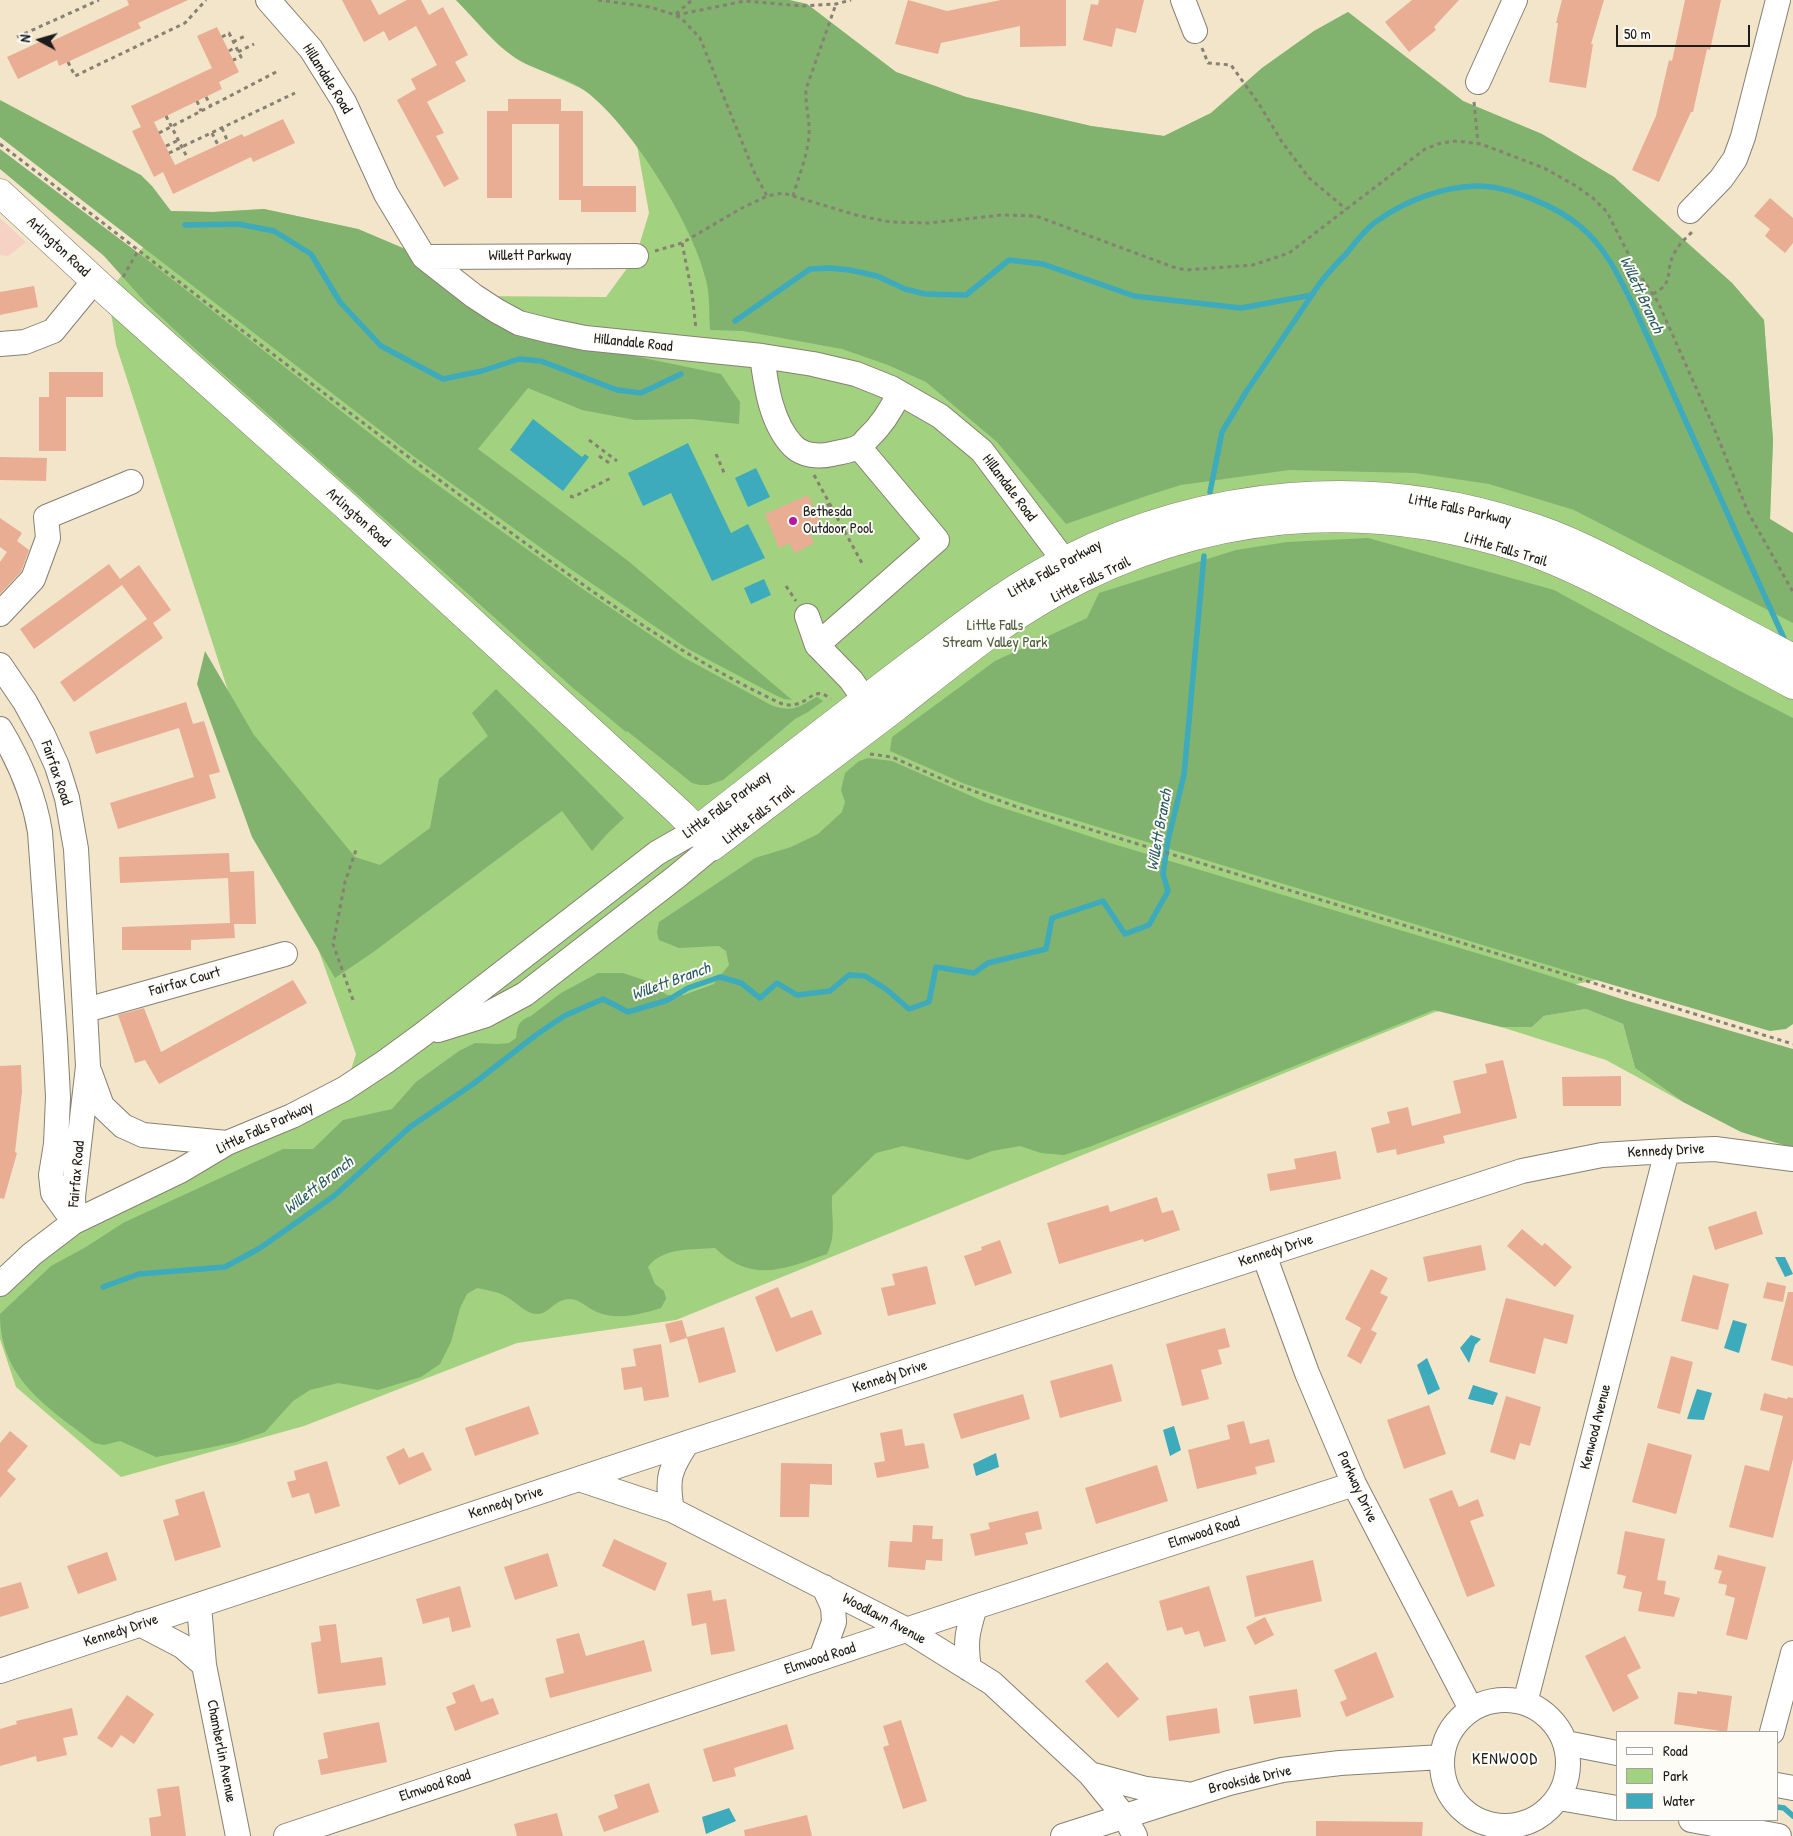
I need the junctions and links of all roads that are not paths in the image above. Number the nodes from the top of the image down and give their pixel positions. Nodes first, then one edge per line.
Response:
1 (268, 0) edge
2 (1183, 0) edge
3 (1515, 0) edge
4 (1778, 0) edge
5 (1195, 31) road end
6 (1478, 82) road end
7 (0, 193) edge
8 (1690, 211) road end
9 (636, 256) road end
10 (424, 257) junction
11 (94, 281) junction
12 (0, 344) edge
13 (762, 356) junction
14 (899, 392) junction
15 (859, 447) junction
16 (131, 482) dead end
17 (1071, 570) junction
18 (0, 614) edge
19 (807, 616) dead end
20 (817, 645) junction
21 (0, 666) edge
22 (1787, 668) edge
23 (865, 700) junction
24 (0, 729) edge
25 (704, 839) junction
26 (285, 954) dead end
27 (84, 972) junction
28 (51, 974) junction
29 (86, 1010) junction
30 (88, 1066) junction
31 (227, 1143) junction
32 (1667, 1151) junction
33 (1793, 1159) edge
34 (74, 1222) junction
35 (1264, 1255) junction
36 (0, 1284) edge
37 (687, 1443) junction
38 (579, 1479) junction
39 (1354, 1484) junction
40 (672, 1510) junction
41 (824, 1587) junction
42 (199, 1605) junction
43 (975, 1607) junction
44 (140, 1624) junction
45 (907, 1630) junction
46 (1793, 1654) edge
47 (820, 1658) junction
48 (204, 1665) junction
49 (969, 1669) junction
50 (0, 1670) edge
51 (1525, 1703) junction
52 (1471, 1710) junction
53 (1772, 1731) edge
54 (1566, 1744) junction
55 (1616, 1754) edge
56 (1442, 1757) junction
57 (1090, 1774) junction
58 (1778, 1785) edge
59 (1793, 1788) edge
60 (1192, 1794) junction
61 (1559, 1798) junction
62 (1616, 1808) edge
63 (1697, 1821) edge
64 (1130, 1827) edge
65 (1748, 1828) edge
66 (1493, 1831) edge
67 (238, 1836) edge
68 (286, 1836) edge
69 (1064, 1836) edge
70 (1779, 1836) edge

1 - 10 street, Hillandale Road
2 - 5 street
3 - 6 street
4 - 8 street
7 - 11 main road, Arlington Road
9 - 10 street, Willett Parkway
10 - 13 street, Hillandale Road
11 - 12 street
11 - 25 main road, Arlington Road
13 - 14 street, Hillandale Road
13 - 15 street
14 - 15 street
14 - 17 street, Hillandale Road
15 - 20 street
16 - 18 street
17 - 22 main road, Little Falls Parkway
17 - 22 main road, Little Falls Parkway
17 - 23 main road, Little Falls Parkway
17 - 25 main road, Little Falls Parkway
19 - 20 street
20 - 23 street
21 - 27 street, Fairfax Road
23 - 25 main road, Little Falls Parkway
24 - 28 street, Fairfax Road
25 - 31 street, Little Falls Parkway
26 - 29 street, Fairfax Court
27 - 28 street
27 - 29 street, Fairfax Road
28 - 34 street, Fairfax Road
29 - 30 street, Fairfax Road
30 - 31 street
30 - 34 street, Fairfax Road
31 - 34 street, Little Falls Parkway
32 - 33 street, Kennedy Drive
32 - 35 street, Kennedy Drive
32 - 51 street, Kenwood Avenue
34 - 36 street, Little Falls Parkway
35 - 37 street, Kennedy Drive
35 - 39 street, Parkway Drive
37 - 38 street, Kennedy Drive
37 - 40 street
38 - 40 street, Woodlawn Avenue
38 - 42 street, Kennedy Drive
39 - 43 street, Elmwood Road
39 - 52 street, Parkway Drive
40 - 41 street, Woodlawn Avenue
41 - 45 street, Woodlawn Avenue
41 - 47 street
42 - 44 street, Kennedy Drive
42 - 48 street, Chamberlin Avenue
43 - 45 street, Elmwood Road
43 - 49 street
44 - 48 street
44 - 50 street, Kennedy Drive
45 - 47 street, Elmwood Road
45 - 49 street, Woodlawn Avenue
46 - 53 street
47 - 68 street, Elmwood Road
48 - 67 street, Chamberlin Avenue
49 - 57 street, Woodlawn Avenue
51 - 52 street
51 - 54 street
52 - 56 street
54 - 55 street
54 - 61 street
56 - 60 street, Brookside Drive
56 - 66 street
57 - 60 street
57 - 64 street, Woodlawn Avenue
58 - 59 street
60 - 64 street, Brookside Drive
61 - 62 street
61 - 66 street
63 - 65 street
64 - 69 street, Brookside Drive
65 - 70 street

